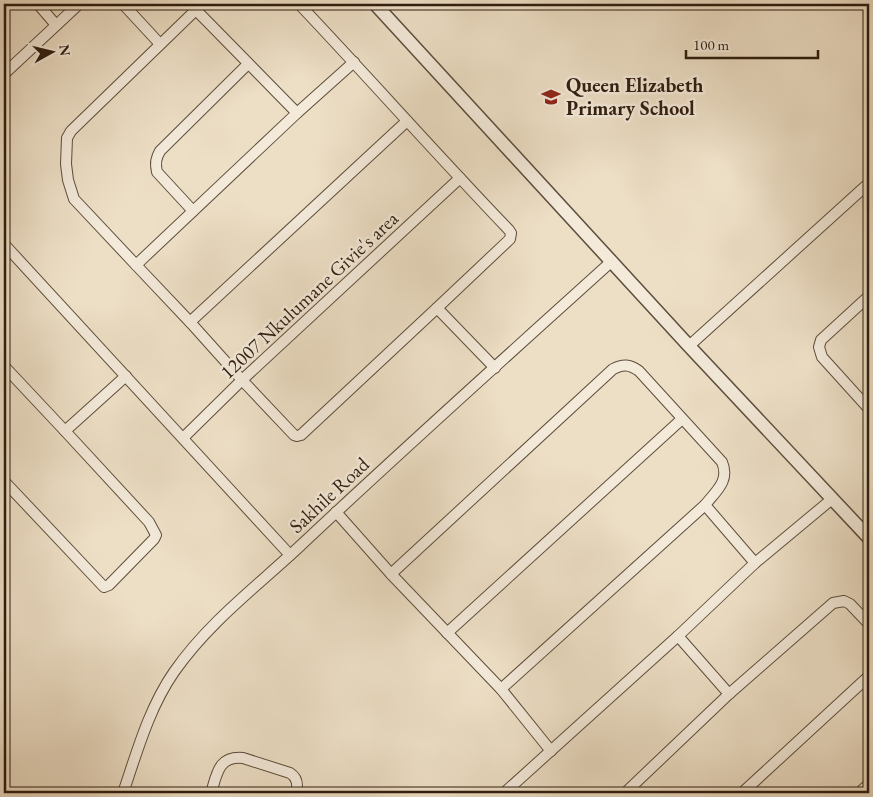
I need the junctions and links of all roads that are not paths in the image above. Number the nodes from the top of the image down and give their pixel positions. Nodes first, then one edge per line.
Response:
1 (38, 4) edge
2 (78, 4) edge
3 (123, 4) edge
4 (299, 4) edge
5 (375, 4) edge
6 (199, 7) edge
7 (56, 25) junction
8 (160, 44) junction
9 (354, 62) junction
10 (248, 64) junction
11 (4, 74) edge
12 (297, 114) junction
13 (407, 120) junction
14 (460, 178) junction
15 (869, 182) edge
16 (193, 211) junction
17 (4, 244) edge
18 (612, 261) junction
19 (136, 265) junction
20 (869, 296) edge
21 (437, 308) junction
22 (190, 322) junction
23 (689, 346) junction
24 (4, 366) edge
25 (495, 368) junction
26 (126, 376) junction
27 (242, 380) junction
28 (869, 408) edge
29 (682, 418) junction
30 (65, 430) junction
31 (183, 438) junction
32 (4, 481) edge
33 (832, 499) junction
34 (705, 505) junction
35 (336, 512) junction
36 (869, 538) edge
37 (290, 555) junction
38 (755, 564) junction
39 (392, 574) junction
40 (869, 624) edge
41 (447, 633) junction
42 (678, 636) junction
43 (869, 676) edge
44 (502, 689) junction
45 (730, 694) junction
46 (551, 751) junction
47 (869, 784) edge
48 (123, 793) edge
49 (210, 793) edge
50 (296, 793) edge
51 (504, 793) edge
52 (625, 793) edge
53 (742, 793) edge
54 (859, 793) edge

1 - 7 street
2 - 7 street
3 - 8 street
4 - 9 street
5 - 18 street
6 - 8 street
6 - 10 street
7 - 11 street
8 - 19 street
9 - 12 street
9 - 13 street
10 - 12 street
10 - 16 street
12 - 16 street
13 - 14 street
13 - 22 street
14 - 21 street
14 - 27 street, 12007 Nkulumane Givie's area
15 - 23 street
16 - 19 street
17 - 26 street
18 - 23 street
18 - 25 street, Sakhile Road
19 - 22 street
20 - 28 street
21 - 25 street
21 - 27 street
22 - 27 street
23 - 33 street
24 - 30 street
25 - 35 street, Sakhile Road
26 - 30 street
26 - 31 street
27 - 31 street, 12007 Nkulumane Givie's area
29 - 34 street
29 - 39 street
29 - 41 street
30 - 32 street
31 - 37 street
33 - 36 street
33 - 38 street
34 - 38 street
34 - 44 street
35 - 37 street, Sakhile Road
35 - 39 street
37 - 48 street, Sakhile Road
38 - 42 street
39 - 41 street
40 - 45 street
41 - 44 street
42 - 45 street
42 - 46 street
43 - 53 street
44 - 46 street
45 - 52 street
46 - 51 street
47 - 54 street
49 - 50 street

